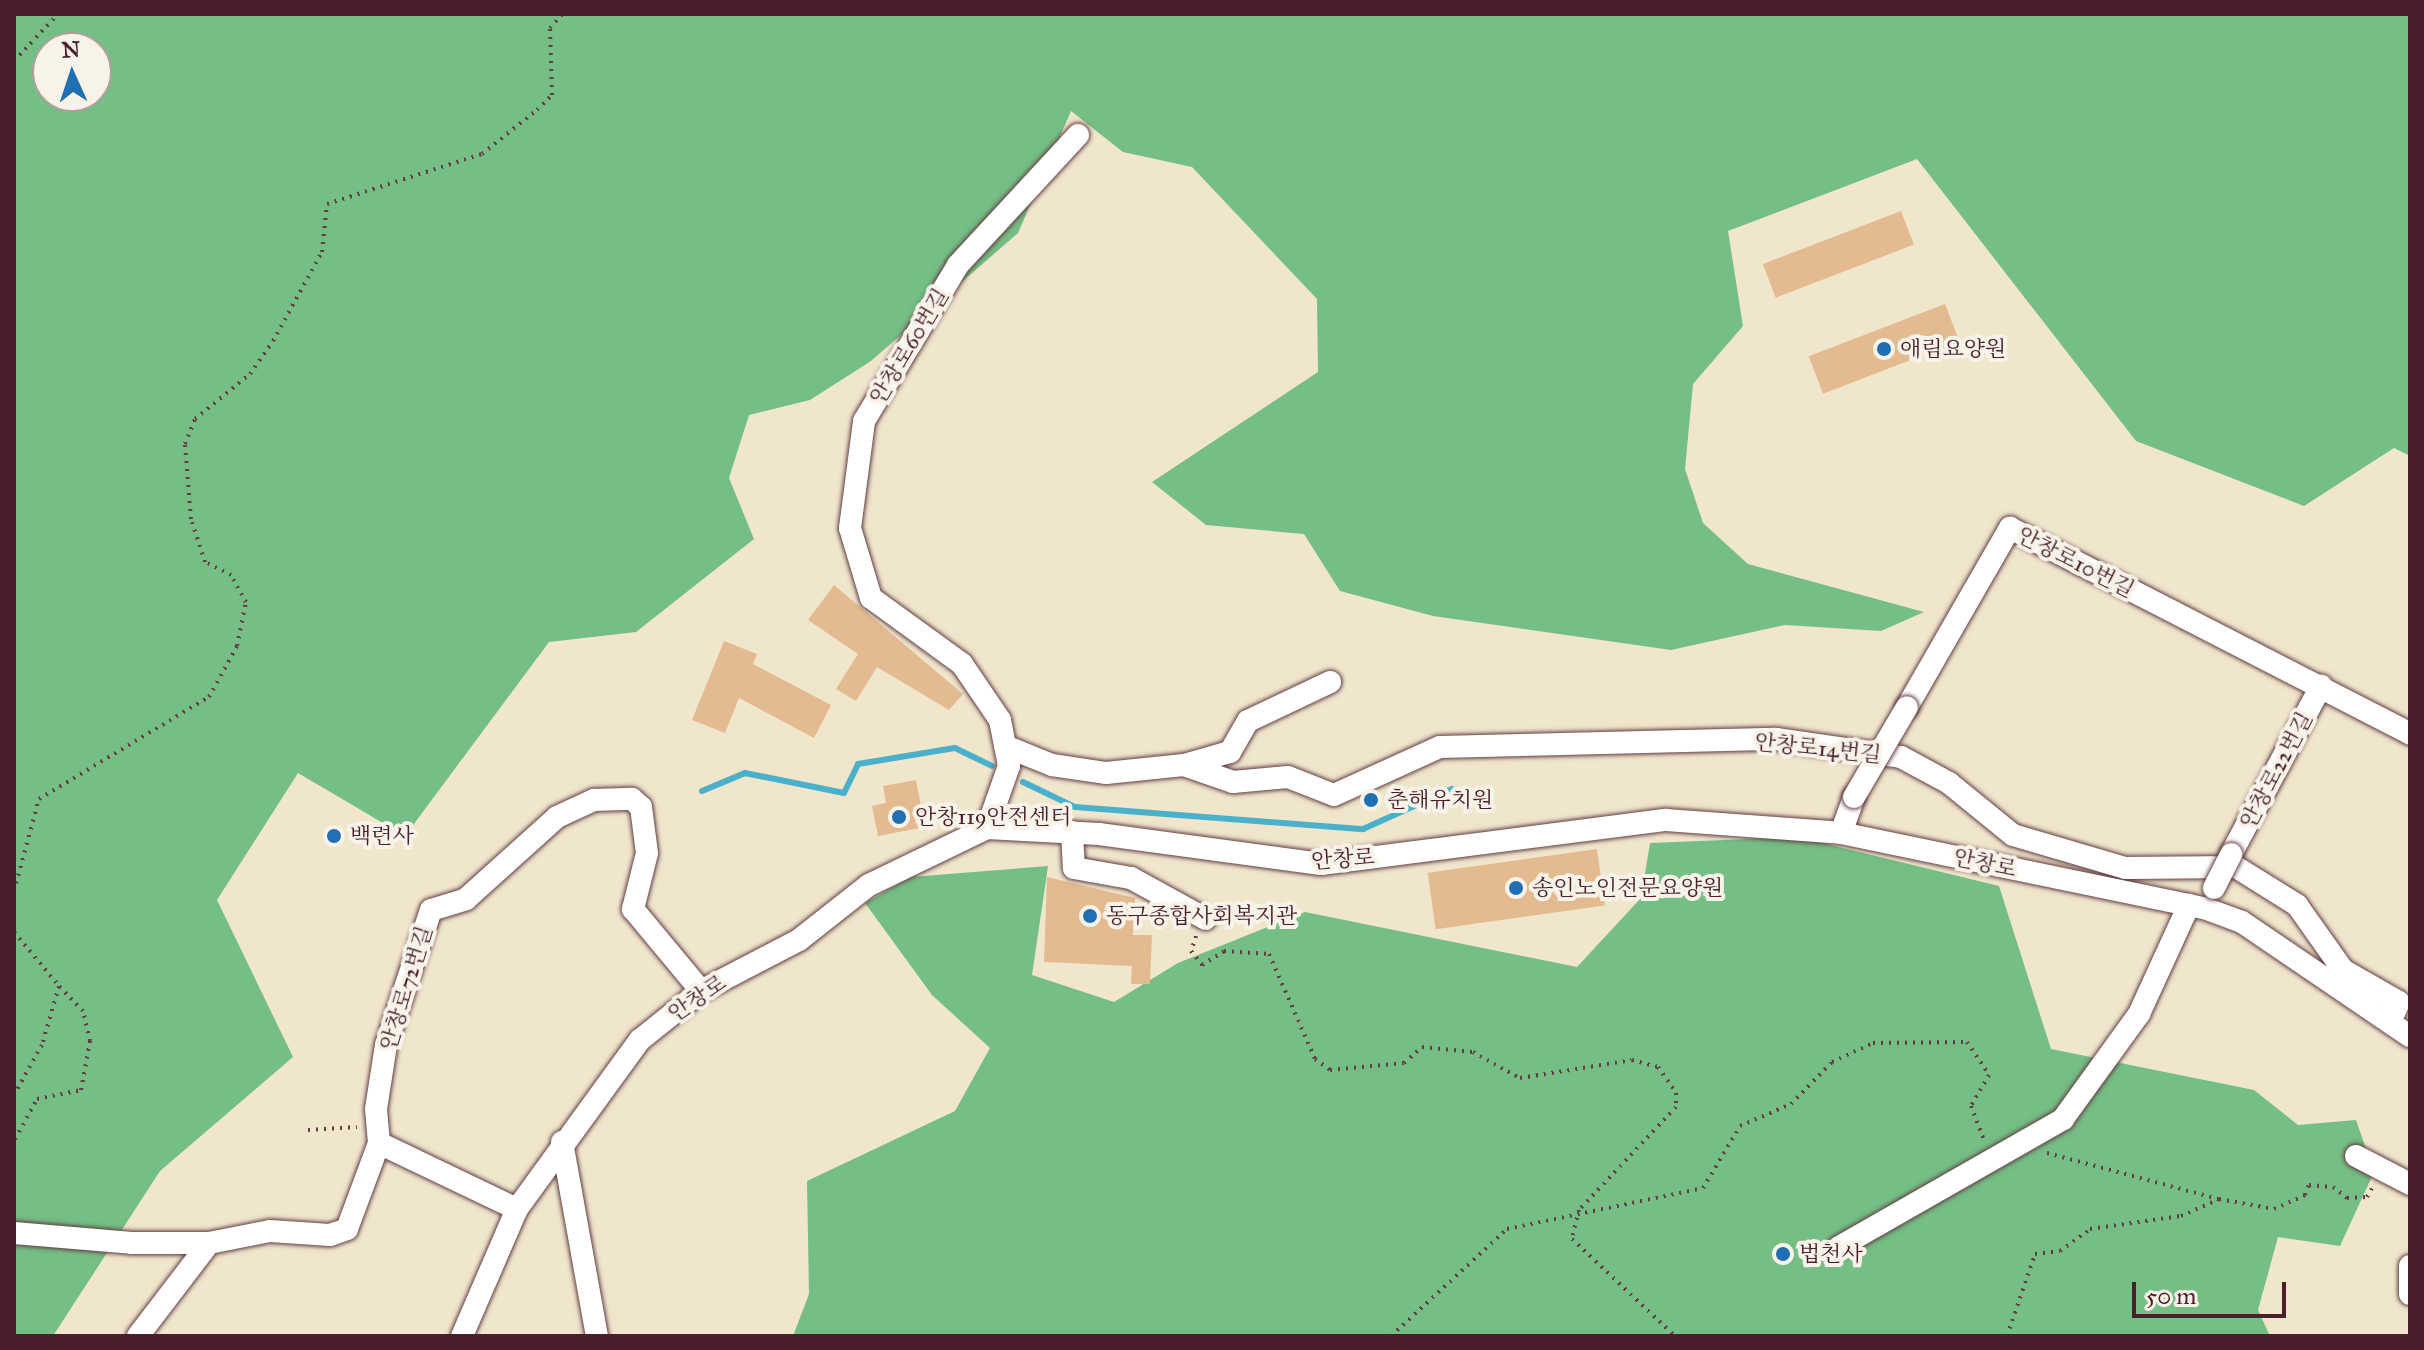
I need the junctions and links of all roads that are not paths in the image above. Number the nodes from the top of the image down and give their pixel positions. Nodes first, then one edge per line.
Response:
1 (1078, 135) dead end
2 (1330, 682) dead end
3 (2321, 686) junction
4 (2410, 734) edge
5 (1005, 746) junction
6 (1184, 765) junction
7 (987, 828) junction
8 (1072, 832) junction
9 (1841, 833) junction
10 (2196, 907) junction
11 (1206, 919) road end
12 (701, 991) junction
13 (2390, 1022) junction
14 (2410, 1036) edge
15 (562, 1142) junction
16 (379, 1143) junction
17 (2356, 1156) dead end
18 (2404, 1180) edge
19 (517, 1209) junction
20 (14, 1233) edge
21 (209, 1243) junction
22 (1839, 1247) dead end
23 (2410, 1266) edge
24 (2410, 1294) edge
25 (138, 1336) edge
26 (462, 1336) edge
27 (597, 1336) edge

1 - 5 street, 안창로60번길
2 - 6 street
3 - 4 street, 안창로10번길
3 - 9 street, 안창로10번길, bridge
3 - 10 street, 안창로22번길, bridge
5 - 6 street
5 - 7 street, 안창로60번길
6 - 13 street, 안창로14번길
7 - 8 street, 안창로
7 - 12 street, 안창로
8 - 9 street, 안창로
8 - 11 street
9 - 10 street, 안창로
10 - 13 street, 안창로
10 - 22 street
12 - 15 street, 안창로
12 - 16 street, 안창로72번길
13 - 14 street, 안창로
15 - 19 street, 안창로
15 - 27 street
16 - 19 street
16 - 21 street, 안창로72번길
17 - 18 street
19 - 26 street, 안창로
20 - 21 street, 안창로72번길
21 - 25 street
23 - 24 street

